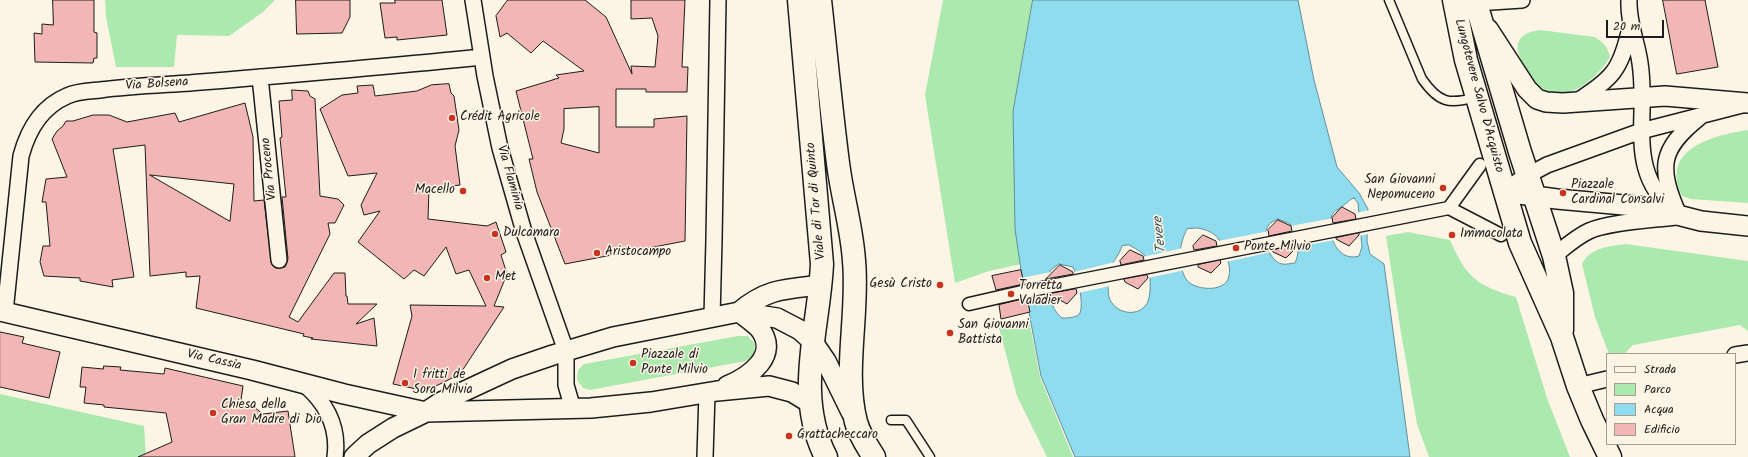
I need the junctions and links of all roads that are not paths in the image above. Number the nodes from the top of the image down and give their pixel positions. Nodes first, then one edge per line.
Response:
1 (473, 0) edge
2 (718, 0) edge
3 (799, 0) edge
4 (820, 0) edge
5 (1389, 0) edge
6 (1454, 0) edge
7 (1522, 0) edge
8 (1629, 0) edge
9 (1477, 6) edge
10 (1630, 25) junction
11 (482, 57) junction
12 (260, 77) junction
13 (1477, 97) junction
14 (1643, 97) junction
15 (1576, 102) junction
16 (1747, 104) edge
17 (1702, 116) junction
18 (1641, 131) junction
19 (1480, 165) dead end
20 (1528, 175) junction
21 (1504, 192) junction
22 (1534, 196) junction
23 (1449, 208) junction
24 (1680, 216) junction
25 (1748, 226) edge
26 (1501, 235) dead end
27 (1554, 256) junction
28 (279, 260) dead end
29 (821, 285) junction
30 (969, 304) dead end
31 (3, 312) edge
32 (739, 312) junction
33 (712, 317) junction
34 (1562, 337) junction
35 (813, 342) junction
36 (566, 351) junction
37 (1748, 353) edge
38 (1736, 355) edge
39 (1606, 380) edge
40 (305, 385) junction
41 (1578, 386) junction
42 (712, 392) junction
43 (810, 403) junction
44 (573, 409) junction
45 (426, 412) junction
46 (891, 420) dead end
47 (856, 422) junction
48 (335, 457) edge
49 (354, 457) edge
50 (705, 457) edge
51 (826, 457) edge
52 (874, 457) edge
53 (930, 457) edge
54 (1610, 457) edge

1 - 11 street, Via Flaminia
2 - 33 street
3 - 29 main road, Viale di Tor di Quinto
4 - 47 main road, Viale di Tor di Quinto
5 - 13 lane
6 - 13 main road, Lungotevere Salvo D'Acquisto
7 - 9 street
8 - 10 street
9 - 15 street
9 - 20 main road, Lungotevere Salvo D'Acquisto
10 - 14 street
10 - 15 street
11 - 12 street, Via Bolsena
11 - 36 street, Via Flaminia
12 - 28 street, Via Proceno
12 - 31 street, Via Bolsena
13 - 21 main road, Lungotevere Salvo D'Acquisto
14 - 15 street
14 - 16 street
14 - 18 street
16 - 17 street
17 - 18 street
17 - 24 street
18 - 20 street
18 - 24 street
19 - 23 street
20 - 21 street
20 - 22 main road, Lungotevere Salvo D'Acquisto
21 - 22 street
21 - 34 main road, Lungotevere Salvo D'Acquisto
22 - 24 street
22 - 27 main road, Lungotevere Salvo D'Acquisto
23 - 26 street
23 - 30 street
24 - 25 street
24 - 27 street
27 - 34 main road, Lungotevere Salvo D'Acquisto
29 - 32 street
29 - 35 main road, Viale di Tor di Quinto
31 - 40 street, Via Cassia
32 - 33 street
32 - 35 street
32 - 42 street
33 - 36 street
34 - 41 main road
35 - 43 main road, Viale di Tor di Quinto
35 - 47 street
36 - 44 street
36 - 45 street
37 - 38 street
39 - 41 street
40 - 45 street, Via Cassia
40 - 48 street
41 - 54 main road
42 - 43 street
42 - 44 street
42 - 50 street
43 - 51 main road, Viale di Tor di Quinto
44 - 45 street
45 - 49 street
46 - 53 lane
47 - 52 main road

